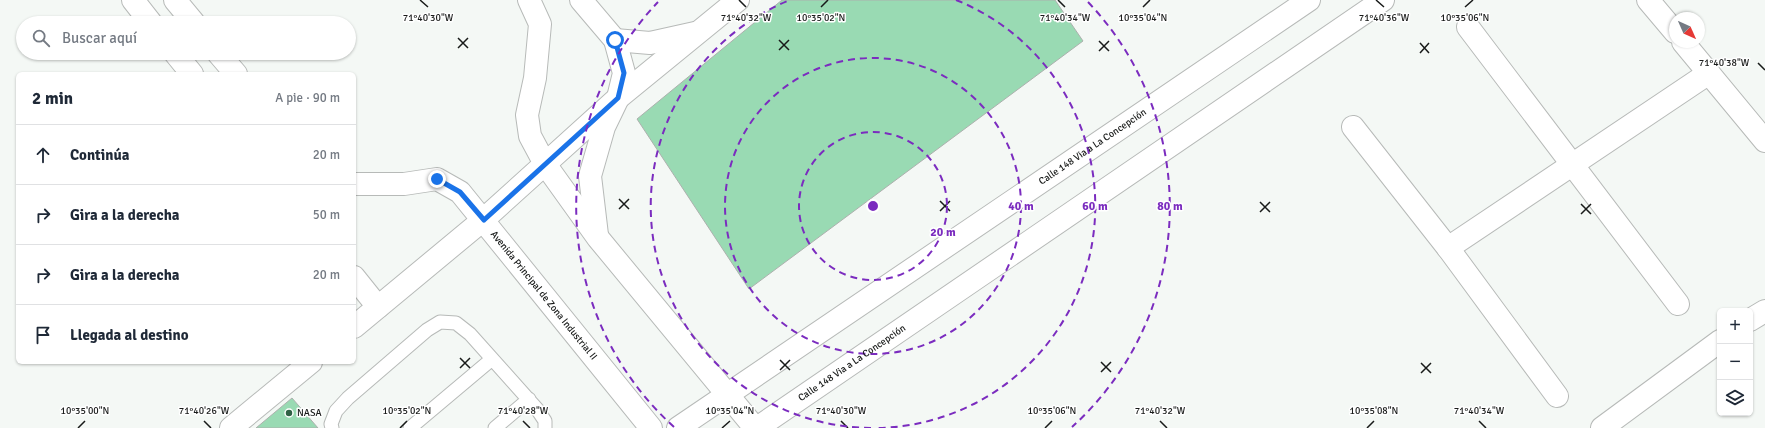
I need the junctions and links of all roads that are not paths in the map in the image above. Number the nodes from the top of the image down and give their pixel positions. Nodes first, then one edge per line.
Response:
1 (133, 0) edge
2 (175, 0) edge
3 (529, 0) edge
4 (581, 0) edge
5 (738, 0) edge
6 (1309, 0) edge
7 (1382, 0) edge
8 (1648, 0) edge
9 (146, 16) edge
10 (188, 16) edge
11 (1669, 25) edge
12 (1468, 27) dead end
13 (700, 31) junction
14 (615, 40) junction
15 (1688, 48) edge
16 (181, 60) edge
17 (224, 60) edge
18 (190, 72) edge
19 (234, 72) edge
20 (1709, 73) junction
21 (618, 98) junction
22 (1353, 127) dead end
23 (1765, 141) edge
24 (545, 164) junction
25 (1573, 164) junction
26 (356, 184) edge
27 (484, 220) junction
28 (598, 238) junction
29 (1448, 248) junction
30 (356, 280) edge
31 (1678, 304) dead end
32 (378, 307) junction
33 (1765, 311) edge
34 (1753, 318) edge
35 (356, 325) edge
36 (1717, 343) edge
37 (492, 359) junction
38 (309, 364) edge
39 (726, 394) junction
40 (1557, 396) dead end
41 (529, 399) junction
42 (686, 426) edge
43 (230, 428) edge
44 (332, 428) edge
45 (410, 428) edge
46 (495, 428) edge
47 (545, 428) edge
48 (651, 428) edge
49 (756, 428) edge
50 (1602, 428) edge

1 - 9 street
2 - 10 street
3 - 24 street
4 - 14 street
5 - 13 street
6 - 39 street, Calle 148 Via a La Concepción
7 - 49 street, Calle 148 Via a La Concepción
8 - 11 street
12 - 25 street
13 - 14 street
13 - 21 street
14 - 21 street
15 - 20 street
16 - 18 street
17 - 19 street
20 - 23 street
20 - 25 street
21 - 24 street
21 - 28 street
22 - 29 street
24 - 27 street
24 - 28 street
25 - 29 street
25 - 31 street
26 - 27 street, Avenida Principal de Zona Industrial II
27 - 32 street
27 - 48 street, Avenida Principal de Zona Industrial II
28 - 39 street
29 - 40 street
30 - 32 street
32 - 35 street
33 - 34 street
36 - 50 street
37 - 41 lane
37 - 44 lane
37 - 45 lane
38 - 43 street
39 - 42 street, Calle 148 Via a La Concepción
39 - 49 street
41 - 46 lane
41 - 47 lane

